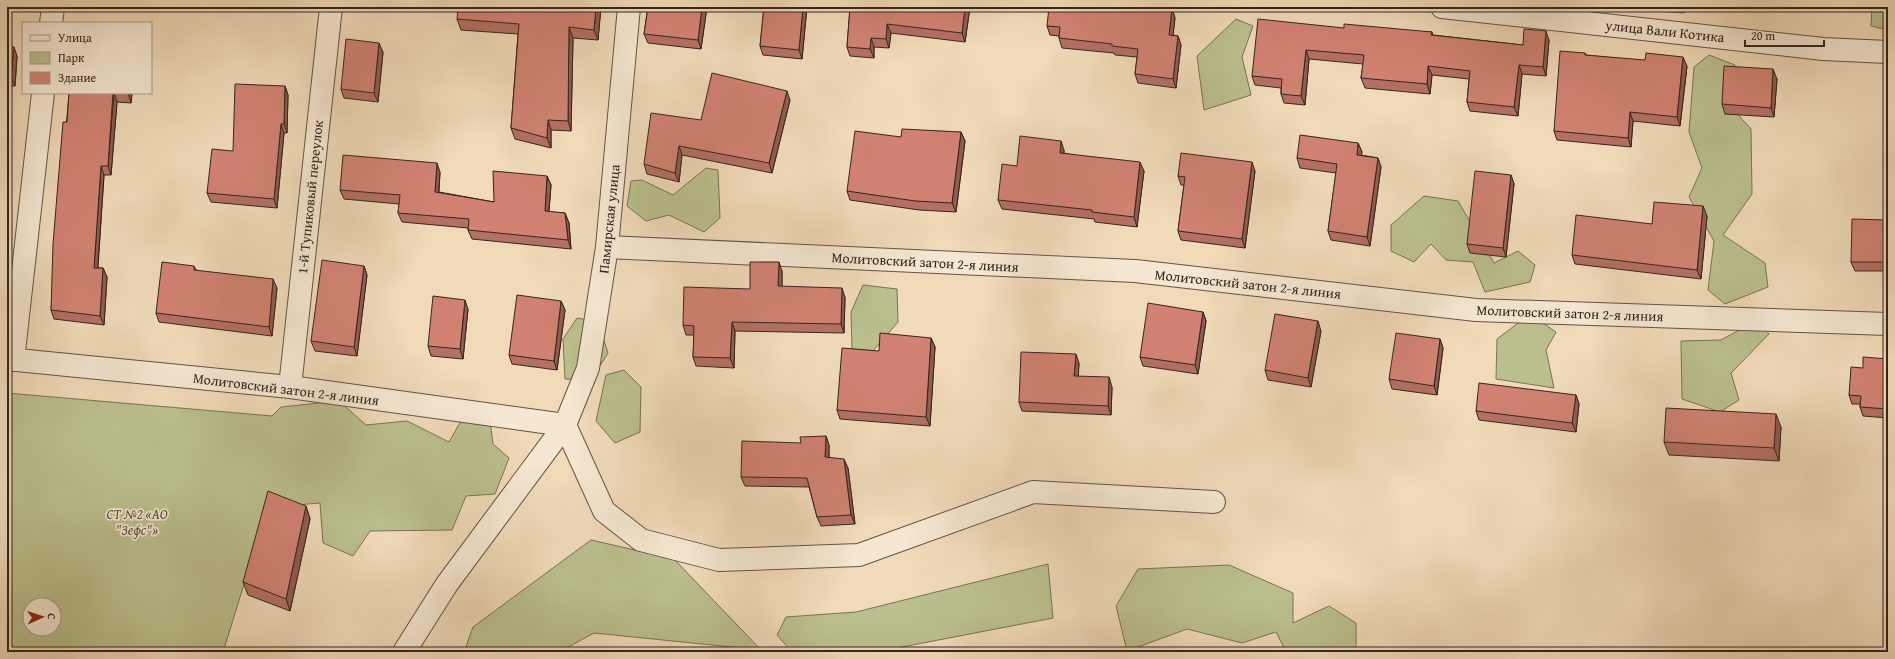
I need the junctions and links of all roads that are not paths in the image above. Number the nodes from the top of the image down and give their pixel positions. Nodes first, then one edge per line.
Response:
1 (53, 7) edge
2 (331, 7) edge
3 (629, 7) edge
4 (1442, 7) edge
5 (51, 22) edge
6 (1888, 52) edge
7 (43, 94) edge
8 (608, 247) junction
9 (1888, 324) edge
10 (10, 359) edge
11 (290, 387) junction
12 (565, 425) junction
13 (1214, 502) dead end
14 (404, 652) edge

1 - 5 street
2 - 11 street, 1-й Тупиковый переулок
3 - 8 street, Памирская улица
4 - 6 street, улица Вали Котика
7 - 10 street
8 - 9 street, Молитовский затон 2-я линия
8 - 12 street, Памирская улица
10 - 11 street, Молитовский затон 2-я линия
11 - 12 street, Молитовский затон 2-я линия
12 - 13 street
12 - 14 street, Памирская улица

